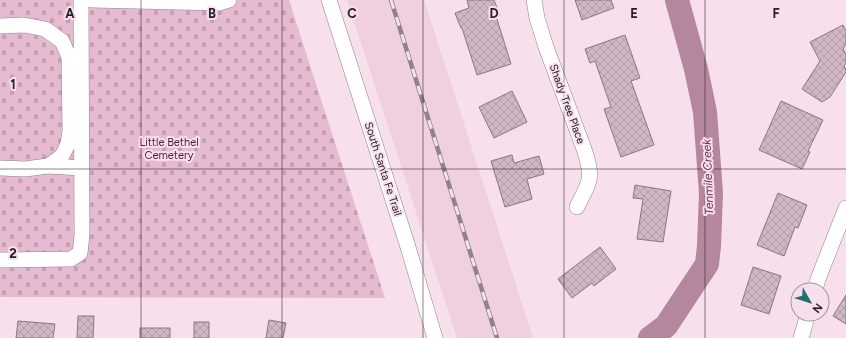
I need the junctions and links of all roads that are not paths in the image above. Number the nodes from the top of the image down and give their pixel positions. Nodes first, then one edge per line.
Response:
1 (81, 0) edge
2 (92, 0) edge
3 (229, 0) edge
4 (329, 0) edge
5 (534, 0) edge
6 (0, 26) edge
7 (48, 166) junction
8 (0, 168) edge
9 (82, 168) junction
10 (577, 207) dead end
11 (846, 208) edge
12 (840, 243) edge
13 (0, 260) edge
14 (817, 282) edge
15 (806, 322) edge
16 (435, 338) edge
17 (801, 338) edge

1 - 9 street
2 - 3 street
4 - 16 street, South Santa Fe Trail
5 - 10 street, Shady Tree Place
6 - 7 street
7 - 8 street
7 - 9 street
9 - 13 street
11 - 12 street
12 - 14 street
15 - 17 street

